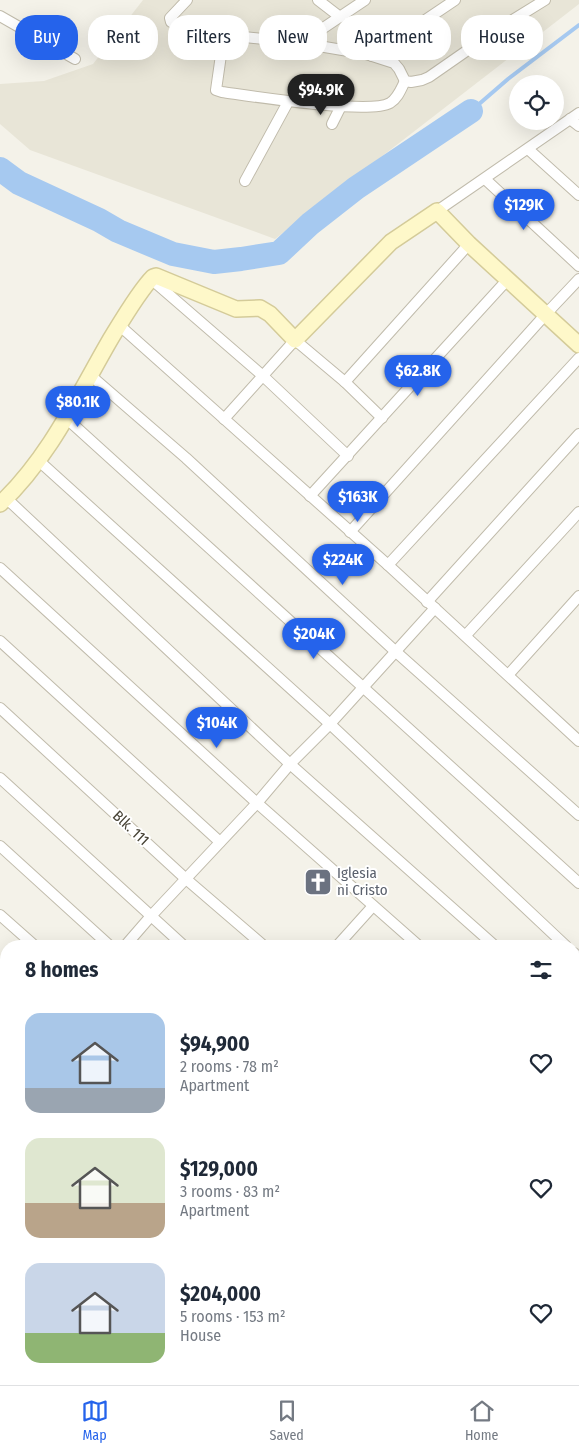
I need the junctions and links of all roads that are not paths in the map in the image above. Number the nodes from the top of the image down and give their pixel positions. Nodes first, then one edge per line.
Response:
1 (187, 0) edge
2 (318, 0) edge
3 (366, 0) edge
4 (455, 0) edge
5 (545, 0) edge
6 (173, 15) edge
7 (337, 15) edge
8 (343, 15) edge
9 (433, 15) edge
10 (0, 16) edge
11 (15, 25) edge
12 (220, 60) edge
13 (385, 60) edge
14 (405, 81) junction
15 (288, 102) junction
16 (341, 106) junction
17 (575, 116) edge
18 (332, 124) dead end
19 (579, 126) edge
20 (528, 149) junction
21 (486, 179) junction
22 (245, 181) dead end
23 (579, 196) edge
24 (437, 210) junction
25 (469, 244) junction
26 (579, 266) edge
27 (150, 279) junction
28 (508, 279) junction
29 (579, 279) edge
30 (545, 315) junction
31 (119, 325) junction
32 (295, 340) junction
33 (579, 345) edge
34 (579, 358) edge
35 (90, 375) junction
36 (262, 376) junction
37 (345, 382) junction
38 (66, 418) junction
39 (382, 418) junction
40 (224, 419) junction
41 (579, 434) edge
42 (348, 456) junction
43 (38, 461) junction
44 (310, 496) junction
45 (3, 501) edge
46 (579, 512) edge
47 (350, 532) junction
48 (388, 565) junction
49 (0, 568) edge
50 (579, 596) edge
51 (431, 605) junction
52 (466, 635) junction
53 (0, 641) edge
54 (395, 650) junction
55 (509, 674) junction
56 (362, 687) junction
57 (0, 708) edge
58 (330, 724) junction
59 (579, 741) edge
60 (290, 764) junction
61 (0, 778) edge
62 (257, 803) junction
63 (579, 815) edge
64 (220, 842) junction
65 (0, 846) edge
66 (186, 879) junction
67 (579, 883) edge
68 (374, 906) junction
69 (0, 915) edge
70 (151, 916) junction
71 (28, 940) edge
72 (103, 940) edge
73 (130, 940) edge
74 (177, 940) edge
75 (257, 940) edge
76 (344, 940) edge
77 (412, 940) edge
78 (488, 940) edge
79 (560, 940) edge

1 - 6 street
2 - 7 street
3 - 8 street
4 - 9 street
5 - 14 street
10 - 11 street
12 - 15 street
13 - 14 street
14 - 16 street
15 - 16 street
15 - 22 street
16 - 18 street
17 - 19 street
17 - 20 street
20 - 21 street
20 - 23 street
21 - 24 street
21 - 26 street
24 - 25 street
24 - 32 street
25 - 28 street
25 - 37 street
27 - 31 street
27 - 32 street
27 - 36 street
28 - 30 street
28 - 39 street
29 - 30 street
30 - 33 street
30 - 47 street
31 - 35 street
31 - 40 street
32 - 36 street
32 - 37 street
34 - 48 street
35 - 38 street
35 - 54 street
36 - 40 street
36 - 42 street
37 - 39 street
38 - 43 street
38 - 56 street
39 - 42 street
40 - 44 street
41 - 51 street
42 - 44 street
43 - 45 street
43 - 58 street
44 - 47 street
45 - 60 street
46 - 52 street
47 - 48 street
48 - 51 street
49 - 62 street
50 - 55 street
51 - 52 street
51 - 54 street
52 - 55 street
53 - 64 street
54 - 56 street
54 - 63 street
55 - 59 street
56 - 58 street
56 - 67 street
57 - 66 street, Blk. 111
58 - 60 street
58 - 79 street
60 - 62 street
60 - 78 street
61 - 70 street
62 - 64 street
62 - 68 street
64 - 66 street
65 - 72 street
66 - 70 street
66 - 75 street, Blk. 111
68 - 76 street
68 - 77 street
69 - 71 street
70 - 73 street
70 - 74 street

